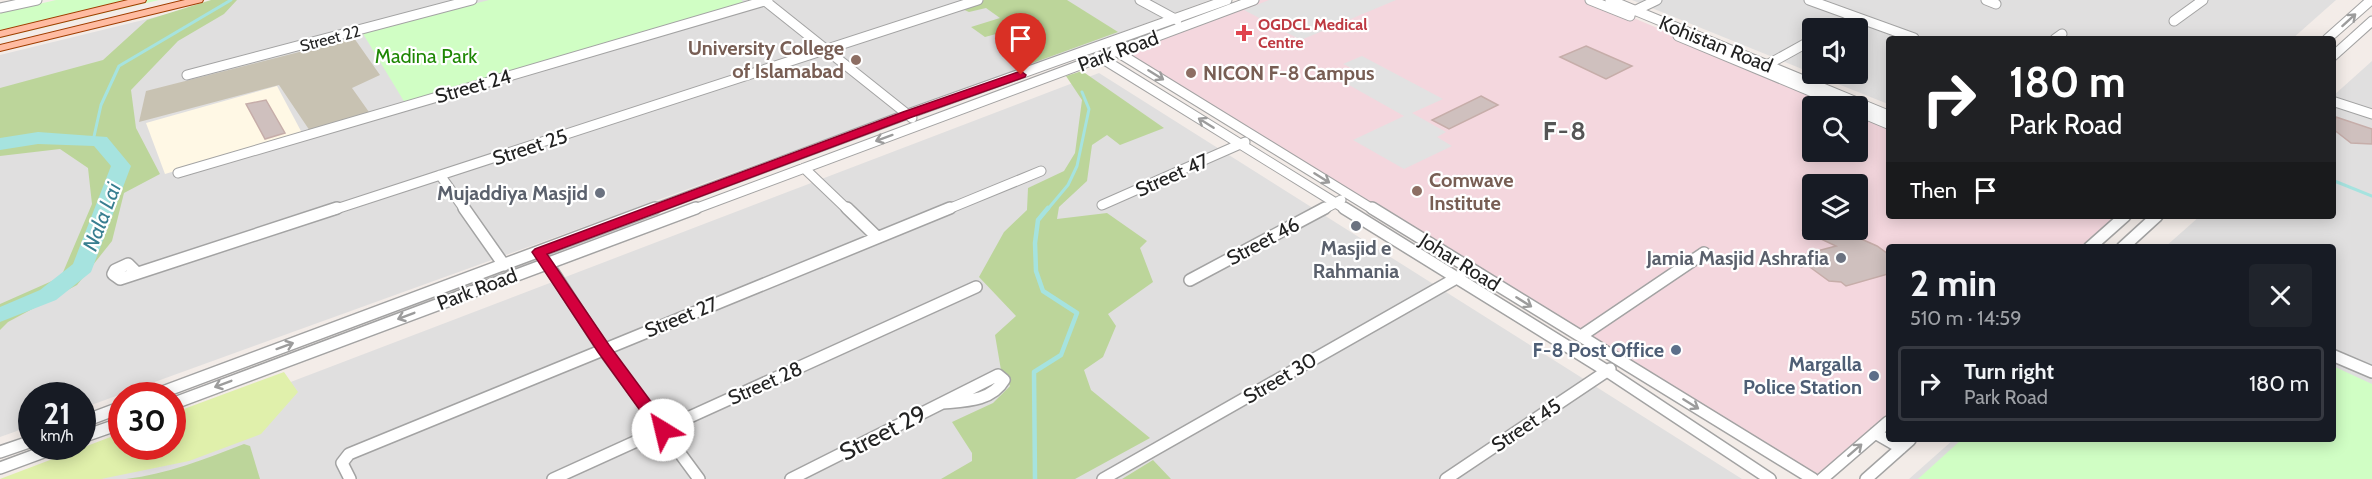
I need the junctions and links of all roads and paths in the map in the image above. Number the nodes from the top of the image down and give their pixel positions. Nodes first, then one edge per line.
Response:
1 (36, 0) edge
2 (141, 0) edge
3 (169, 0) edge
4 (184, 0) edge
5 (198, 0) edge
6 (472, 0) edge
7 (766, 0) edge
8 (978, 0) edge
9 (1140, 0) edge
10 (1227, 0) edge
11 (1254, 0) edge
12 (1590, 0) edge
13 (1610, 0) edge
14 (1657, 0) edge
15 (1809, 0) edge
16 (1986, 0) edge
17 (2203, 0) edge
18 (2371, 0) edge
19 (1996, 3) dead end
20 (0, 8) edge
21 (1631, 13) junction
22 (1855, 17) joint
23 (1175, 19) junction
24 (2174, 21) dead end
25 (2372, 21) edge
26 (1186, 25) junction
27 (0, 34) edge
28 (1908, 36) edge
29 (2330, 36) edge
30 (0, 40) edge
31 (0, 46) edge
32 (1802, 46) edge
33 (1112, 48) junction
34 (827, 50) junction
35 (1089, 51) junction
36 (2336, 53) edge
37 (1100, 57) junction
38 (1767, 65) junction
39 (1758, 70) junction
40 (187, 75) dead end
41 (1822, 96) edge
42 (2336, 102) edge
43 (908, 114) junction
44 (1886, 114) edge
45 (2372, 114) edge
46 (1868, 116) edge
47 (1886, 123) edge
48 (920, 124) junction
49 (1257, 137) junction
50 (1241, 144) junction
51 (804, 168) junction
52 (1041, 171) dead end
53 (178, 172) dead end
54 (440, 176) junction
55 (1351, 195) junction
56 (1335, 203) junction
57 (1102, 206) dead end
58 (2117, 219) edge
59 (2154, 219) edge
60 (877, 237) junction
61 (2093, 244) edge
62 (2126, 244) edge
63 (539, 252) junction
64 (1704, 253) dead end
65 (548, 263) junction
66 (504, 265) junction
67 (1472, 269) junction
68 (136, 273) dead end
69 (1456, 278) junction
70 (1190, 280) dead end
71 (976, 287) dead end
72 (1581, 336) junction
73 (603, 349) junction
74 (2336, 357) edge
75 (1621, 361) junction
76 (2371, 370) edge
77 (1607, 371) junction
78 (186, 383) edge
79 (186, 399) edge
80 (943, 403) dead end
81 (1886, 424) edge
82 (663, 430) junction
83 (1875, 433) junction
84 (1886, 437) edge
85 (1905, 444) edge
86 (18, 446) edge
87 (0, 452) edge
88 (22, 460) edge
89 (0, 468) edge
90 (1752, 475) edge
91 (350, 479) edge
92 (553, 479) edge
93 (699, 479) edge
94 (791, 479) edge
95 (1103, 479) edge
96 (1446, 479) edge
97 (1770, 479) edge
98 (1813, 479) edge
99 (1822, 479) edge
100 (1866, 479) edge

1 - 20 street
2 - 27 main road
3 - 30 main road
4 - 31 main road
5 - 31 main road
6 - 40 street, Street 22
7 - 34 street
7 - 53 street, Street 24
8 - 34 street, Street 25
9 - 23 street
10 - 23 street, Park Road
11 - 26 street, Park Road
12 - 21 street, Kohistan Road
13 - 21 street, Kohistan Road
14 - 21 street
15 - 22 street
16 - 19 street
17 - 24 street
29 -> 18 street
21 - 38 street, Kohistan Road
21 - 39 street, Kohistan Road
22 - 28 street
23 - 26 street
23 - 33 street, Park Road
25 - 36 street
26 - 33 street, Park Road
32 - 38 street
33 - 35 street, Park Road
33 - 37 street, Park Road
33 -> 49 street, Johar Road
34 - 43 street
34 - 54 street, Street 25
35 - 37 street, Johar Road
35 - 43 street, Park Road
37 - 48 street, Park Road
50 -> 37 street, Johar Road
38 - 39 street
38 - 44 street, Kohistan Road
39 - 41 street, Kohistan Road
42 - 45 street
43 - 48 street
43 - 63 street, Park Road
46 - 47 street
48 -> 51 street, Park Road
49 - 50 street, Street 47
49 -> 55 street, Johar Road
50 - 56 street, Johar Road
50 - 57 street, Street 47
51 - 60 street
51 - 65 street, Park Road
52 - 60 street, Street 27
54 - 66 street
54 - 68 street, Street 25
55 - 56 street, Street 46
55 - 67 street, Johar Road
56 - 69 street, Johar Road
56 - 70 street, Street 46
58 - 61 street
59 - 62 street
60 - 73 street, Street 27
63 - 65 street
63 - 66 street, Park Road
64 - 72 street
65 - 73 street
65 -> 79 street, Park Road
78 -> 66 street, Park Road
67 - 69 street, Street 30
67 -> 72 street, Johar Road
69 - 77 street, Johar Road
69 - 95 street, Street 30
71 - 82 street, Street 28
72 - 75 street, Johar Road
73 - 82 street
73 - 91 street, Street 27
74 - 76 street
75 - 77 street, Street 45
75 -> 98 street, Johar Road
77 - 90 street, Johar Road
77 - 96 street, Street 45
80 - 94 street, Street 29
81 - 83 street
82 - 92 street, Street 28
82 - 93 street
83 - 84 street
99 -> 83 street
85 - 100 street
86 - 87 street
88 - 89 street
90 - 97 street, Johar Road

